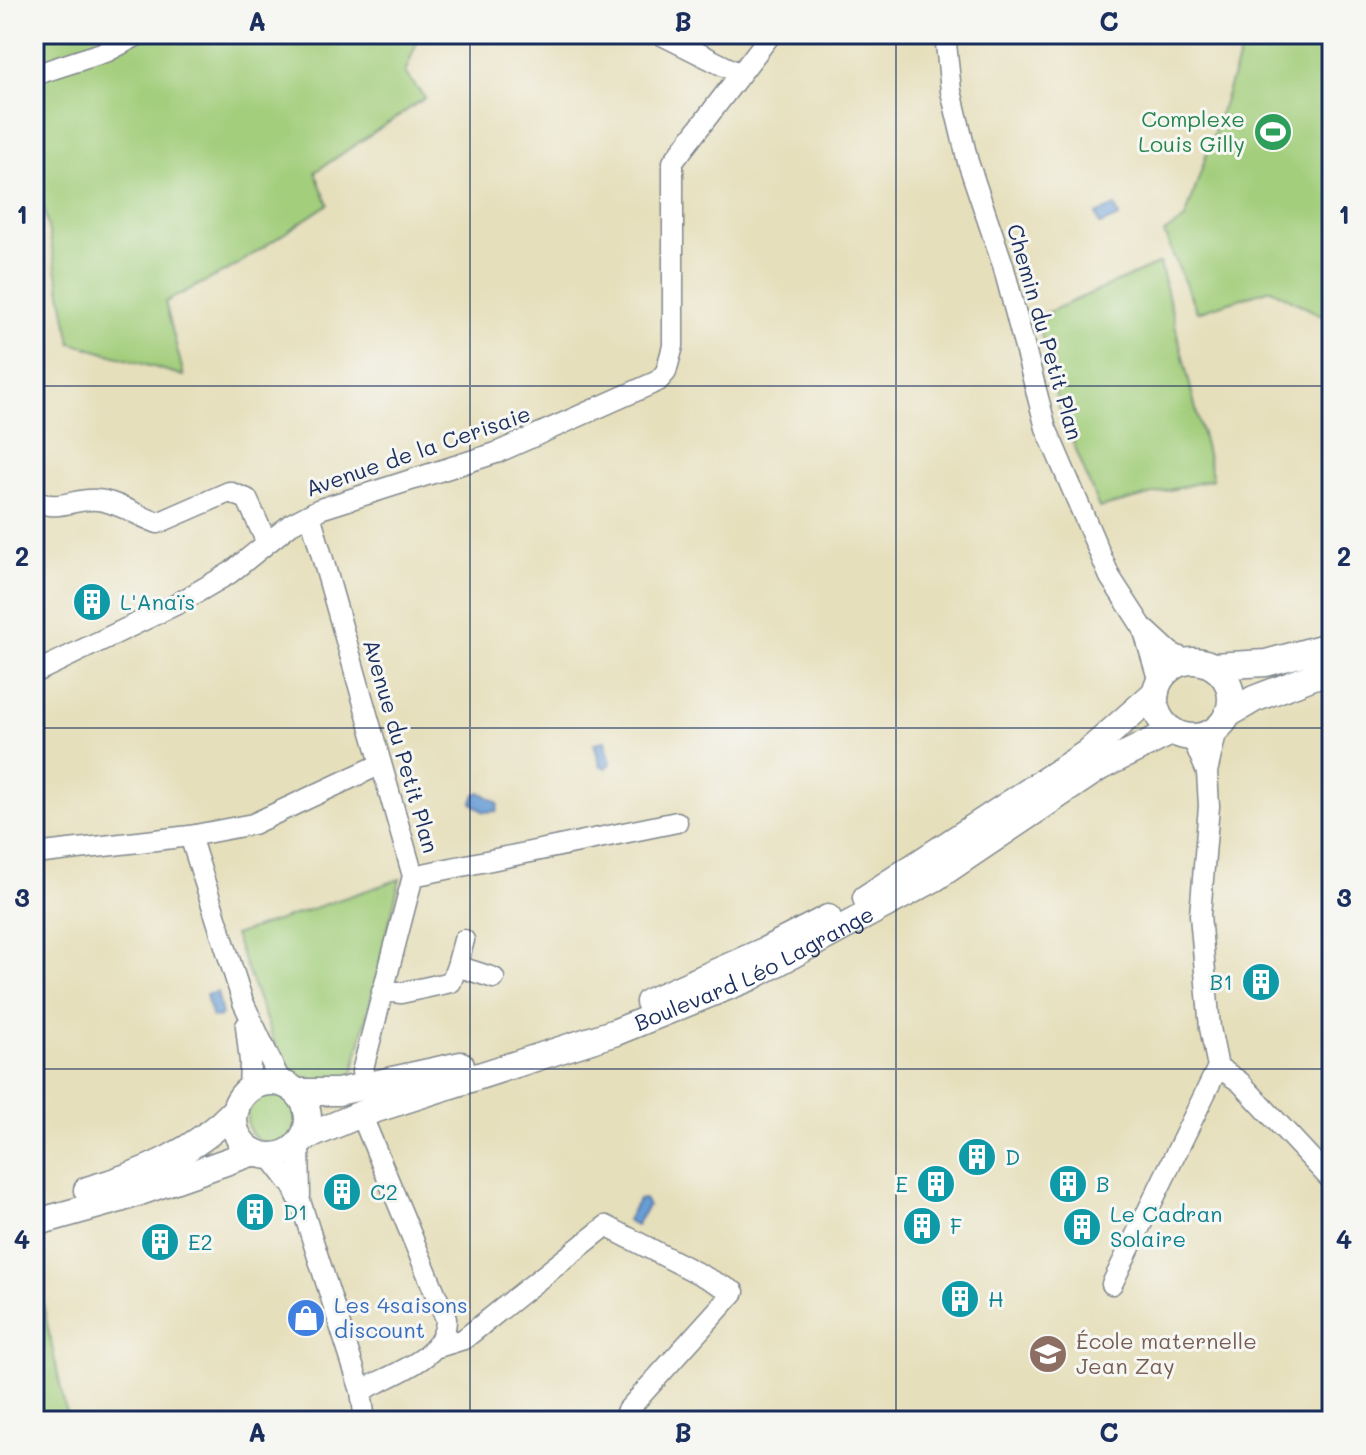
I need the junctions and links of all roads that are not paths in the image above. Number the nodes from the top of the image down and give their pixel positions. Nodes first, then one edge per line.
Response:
1 (140, 34) edge
2 (660, 34) edge
3 (771, 34) edge
4 (945, 34) edge
5 (740, 74) junction
6 (34, 75) edge
7 (34, 501) edge
8 (310, 514) junction
9 (267, 543) junction
10 (1143, 628) junction
11 (1332, 645) edge
12 (1200, 664) junction
13 (1332, 669) edge
14 (34, 673) edge
15 (1157, 687) junction
16 (1202, 728) junction
17 (381, 764) junction
18 (677, 822) dead end
19 (190, 836) junction
20 (34, 850) edge
21 (413, 876) junction
22 (464, 940) dead end
23 (457, 966) junction
24 (494, 978) dead end
25 (382, 991) junction
26 (243, 1002) junction
27 (1218, 1067) junction
28 (362, 1072) dead end
29 (289, 1088) junction
30 (242, 1099) junction
31 (361, 1114) junction
32 (301, 1141) junction
33 (262, 1154) junction
34 (1332, 1181) edge
35 (301, 1204) junction
36 (34, 1206) edge
37 (34, 1223) edge
38 (1112, 1284) dead end
39 (438, 1347) junction
40 (361, 1391) junction
41 (626, 1412) dead end
42 (365, 1421) edge

1 - 6 street
2 - 5 street
3 - 5 street, Avenue de la Cerisaie
4 - 10 street, Chemin du Petit Plan
5 - 8 street, Avenue de la Cerisaie
7 - 9 street
8 - 9 street, Avenue de la Cerisaie
8 - 17 street, Avenue du Petit Plan
9 - 14 street, Avenue de la Cerisaie
10 - 12 street, Chemin du Petit Plan
10 - 15 street, Chemin du Petit Plan
11 - 12 main road
12 - 15 main road
12 - 16 main road
13 - 16 main road, Boulevard Léo Lagrange
15 - 16 main road
15 - 29 main road, Boulevard Léo Lagrange
16 - 27 street
16 - 31 main road, Boulevard Léo Lagrange
17 - 19 street
17 - 21 street, Avenue du Petit Plan
18 - 21 street
19 - 20 street
19 - 26 street
21 - 25 street, Avenue du Petit Plan
22 - 23 street
23 - 24 street
23 - 25 street
25 - 28 street, Avenue du Petit Plan
26 - 29 street
26 - 30 street
27 - 34 street
27 - 38 street
29 - 30 main road
29 - 32 main road
30 - 33 main road
30 - 36 main road
31 - 32 main road, Boulevard Léo Lagrange
31 - 39 street
32 - 33 main road
32 - 35 street
33 - 35 street
33 - 37 main road
35 - 40 street
39 - 40 street
39 - 41 street
40 - 42 street

